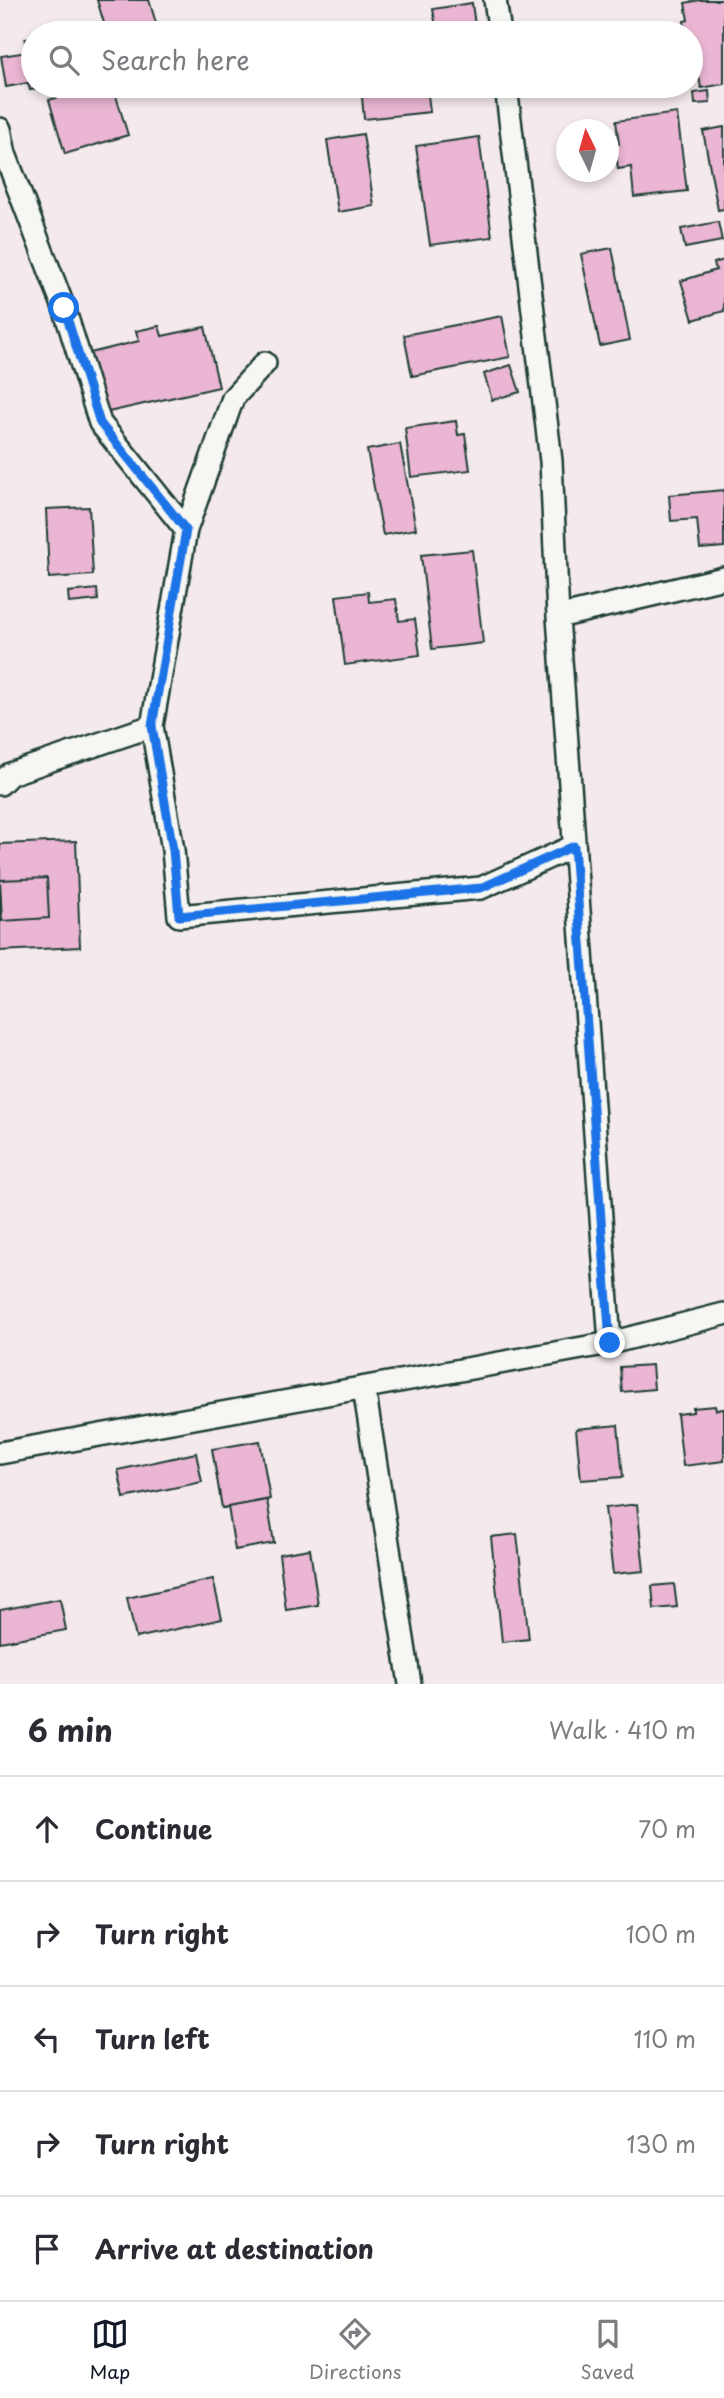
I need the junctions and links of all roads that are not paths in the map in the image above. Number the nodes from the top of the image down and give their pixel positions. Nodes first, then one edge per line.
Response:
1 (495, 0) edge
2 (498, 21) edge
3 (507, 98) edge
4 (0, 129) edge
5 (2, 156) edge
6 (265, 363) dead end
7 (186, 530) junction
8 (724, 578) edge
9 (558, 617) junction
10 (152, 726) junction
11 (0, 785) edge
12 (574, 846) junction
13 (724, 1314) edge
14 (610, 1343) junction
15 (364, 1388) junction
16 (0, 1453) edge
17 (410, 1684) edge

1 - 2 street
3 - 9 street
4 - 5 street
5 - 7 street
6 - 7 street
7 - 10 street
8 - 9 street
9 - 12 street
10 - 11 street
10 - 12 street
12 - 14 street
13 - 14 street
14 - 15 street
15 - 16 street
15 - 17 street

